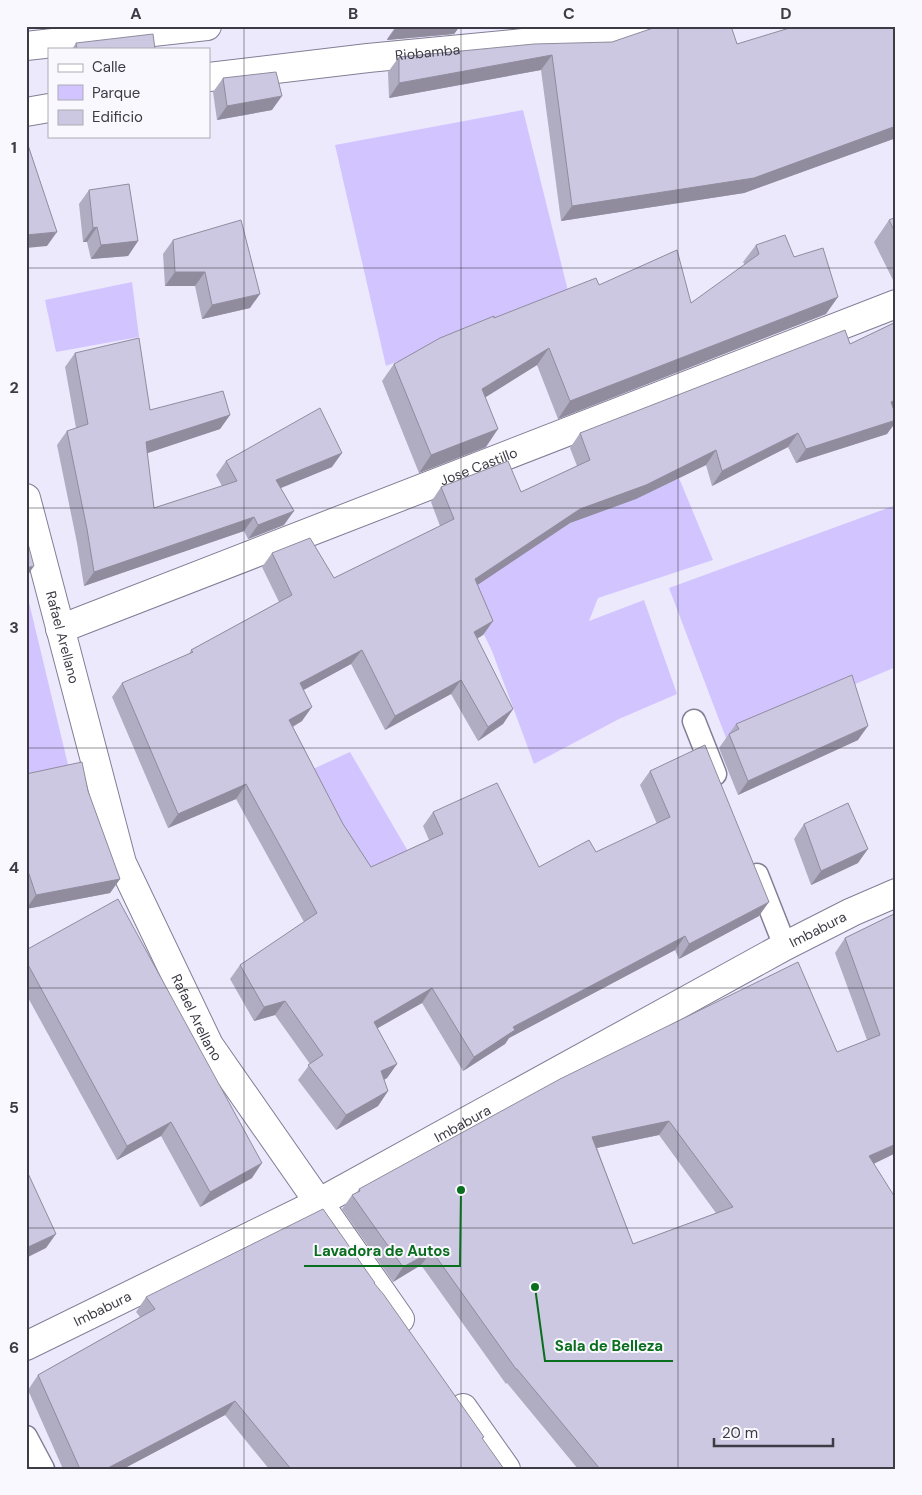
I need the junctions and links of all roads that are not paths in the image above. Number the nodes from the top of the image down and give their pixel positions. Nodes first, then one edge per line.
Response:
1 (207, 26) edge
2 (645, 26) edge
3 (26, 46) edge
4 (210, 77) edge
5 (48, 108) edge
6 (26, 112) edge
7 (896, 304) edge
8 (26, 498) edge
9 (60, 628) junction
10 (694, 721) dead end
11 (723, 793) edge
12 (749, 856) edge
13 (896, 893) edge
14 (786, 946) junction
15 (318, 1203) junction
16 (415, 1340) edge
17 (26, 1346) edge
18 (449, 1388) edge
19 (26, 1437) edge
20 (43, 1469) edge
21 (506, 1469) edge

1 - 3 street
2 - 4 street, Riobamba
5 - 6 street
7 - 9 street, Jose Castillo
8 - 9 street, Rafael Arellano
9 - 15 street, Rafael Arellano
10 - 11 lane
12 - 14 lane
13 - 14 street, Imbabura
14 - 15 street, Imbabura
15 - 16 street, Rafael Arellano
15 - 17 street, Imbabura
18 - 21 street
19 - 20 lane

